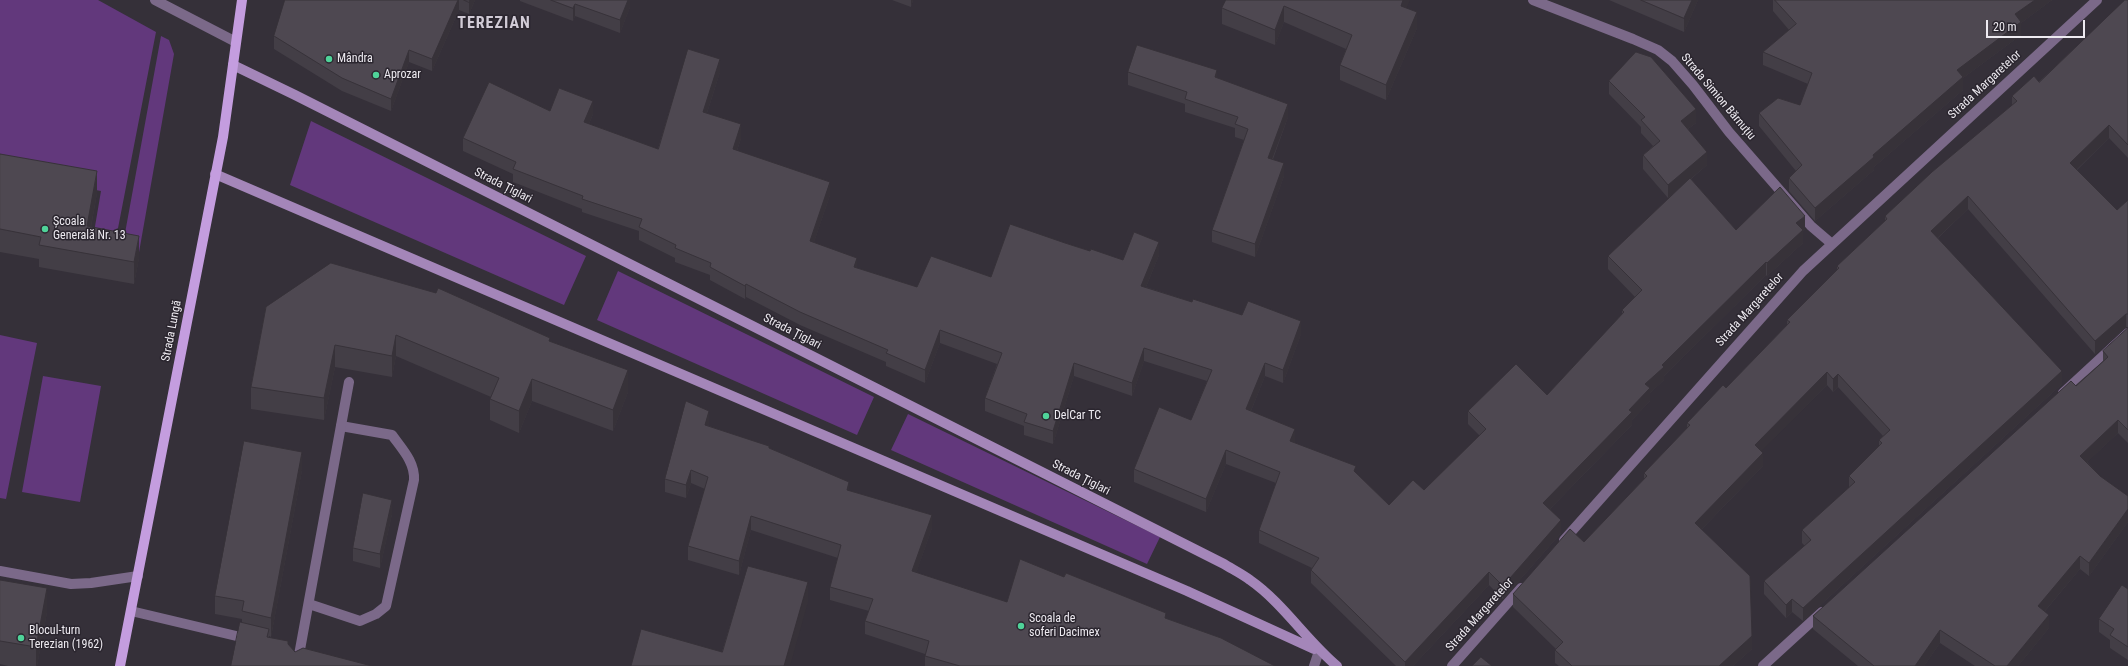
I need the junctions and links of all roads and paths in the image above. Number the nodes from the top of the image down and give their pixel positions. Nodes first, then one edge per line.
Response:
1 (155, 0) edge
2 (242, 0) edge
3 (1533, 0) edge
4 (2097, 0) edge
5 (236, 42) junction
6 (233, 65) junction
7 (214, 174) junction
8 (1832, 244) junction
9 (2128, 333) edge
10 (349, 382) dead end
11 (2058, 398) edge
12 (341, 426) junction
13 (1557, 548) edge
14 (0, 571) edge
15 (138, 576) junction
16 (1531, 578) edge
17 (310, 604) junction
18 (1831, 604) edge
19 (131, 611) junction
20 (262, 641) edge
21 (1319, 651) junction
22 (120, 666) edge
23 (297, 666) edge
24 (1314, 666) edge
25 (1337, 666) edge
26 (1452, 666) edge
27 (1763, 666) edge

1 - 5 street
2 - 5 main road, Strada Lungă
3 - 8 street, Strada Simion Bărnuțiu
4 - 8 street, Strada Margaretelor
5 - 6 main road, Strada Lungă
6 - 7 main road, Strada Lungă
6 - 21 street, Strada Țiglari
7 - 15 main road, Strada Lungă
7 - 21 street, Strada Țiglari
8 - 13 street, Strada Margaretelor
9 - 11 street
10 - 12 street
12 - 17 street
12 - 17 street
14 - 15 street
15 - 19 main road, Strada Lungă
16 - 26 street, Strada Margaretelor
17 - 23 street
18 - 27 street
19 - 20 street
19 - 22 main road, Strada Lungă
21 - 24 street
21 - 25 street, Strada Țiglari

